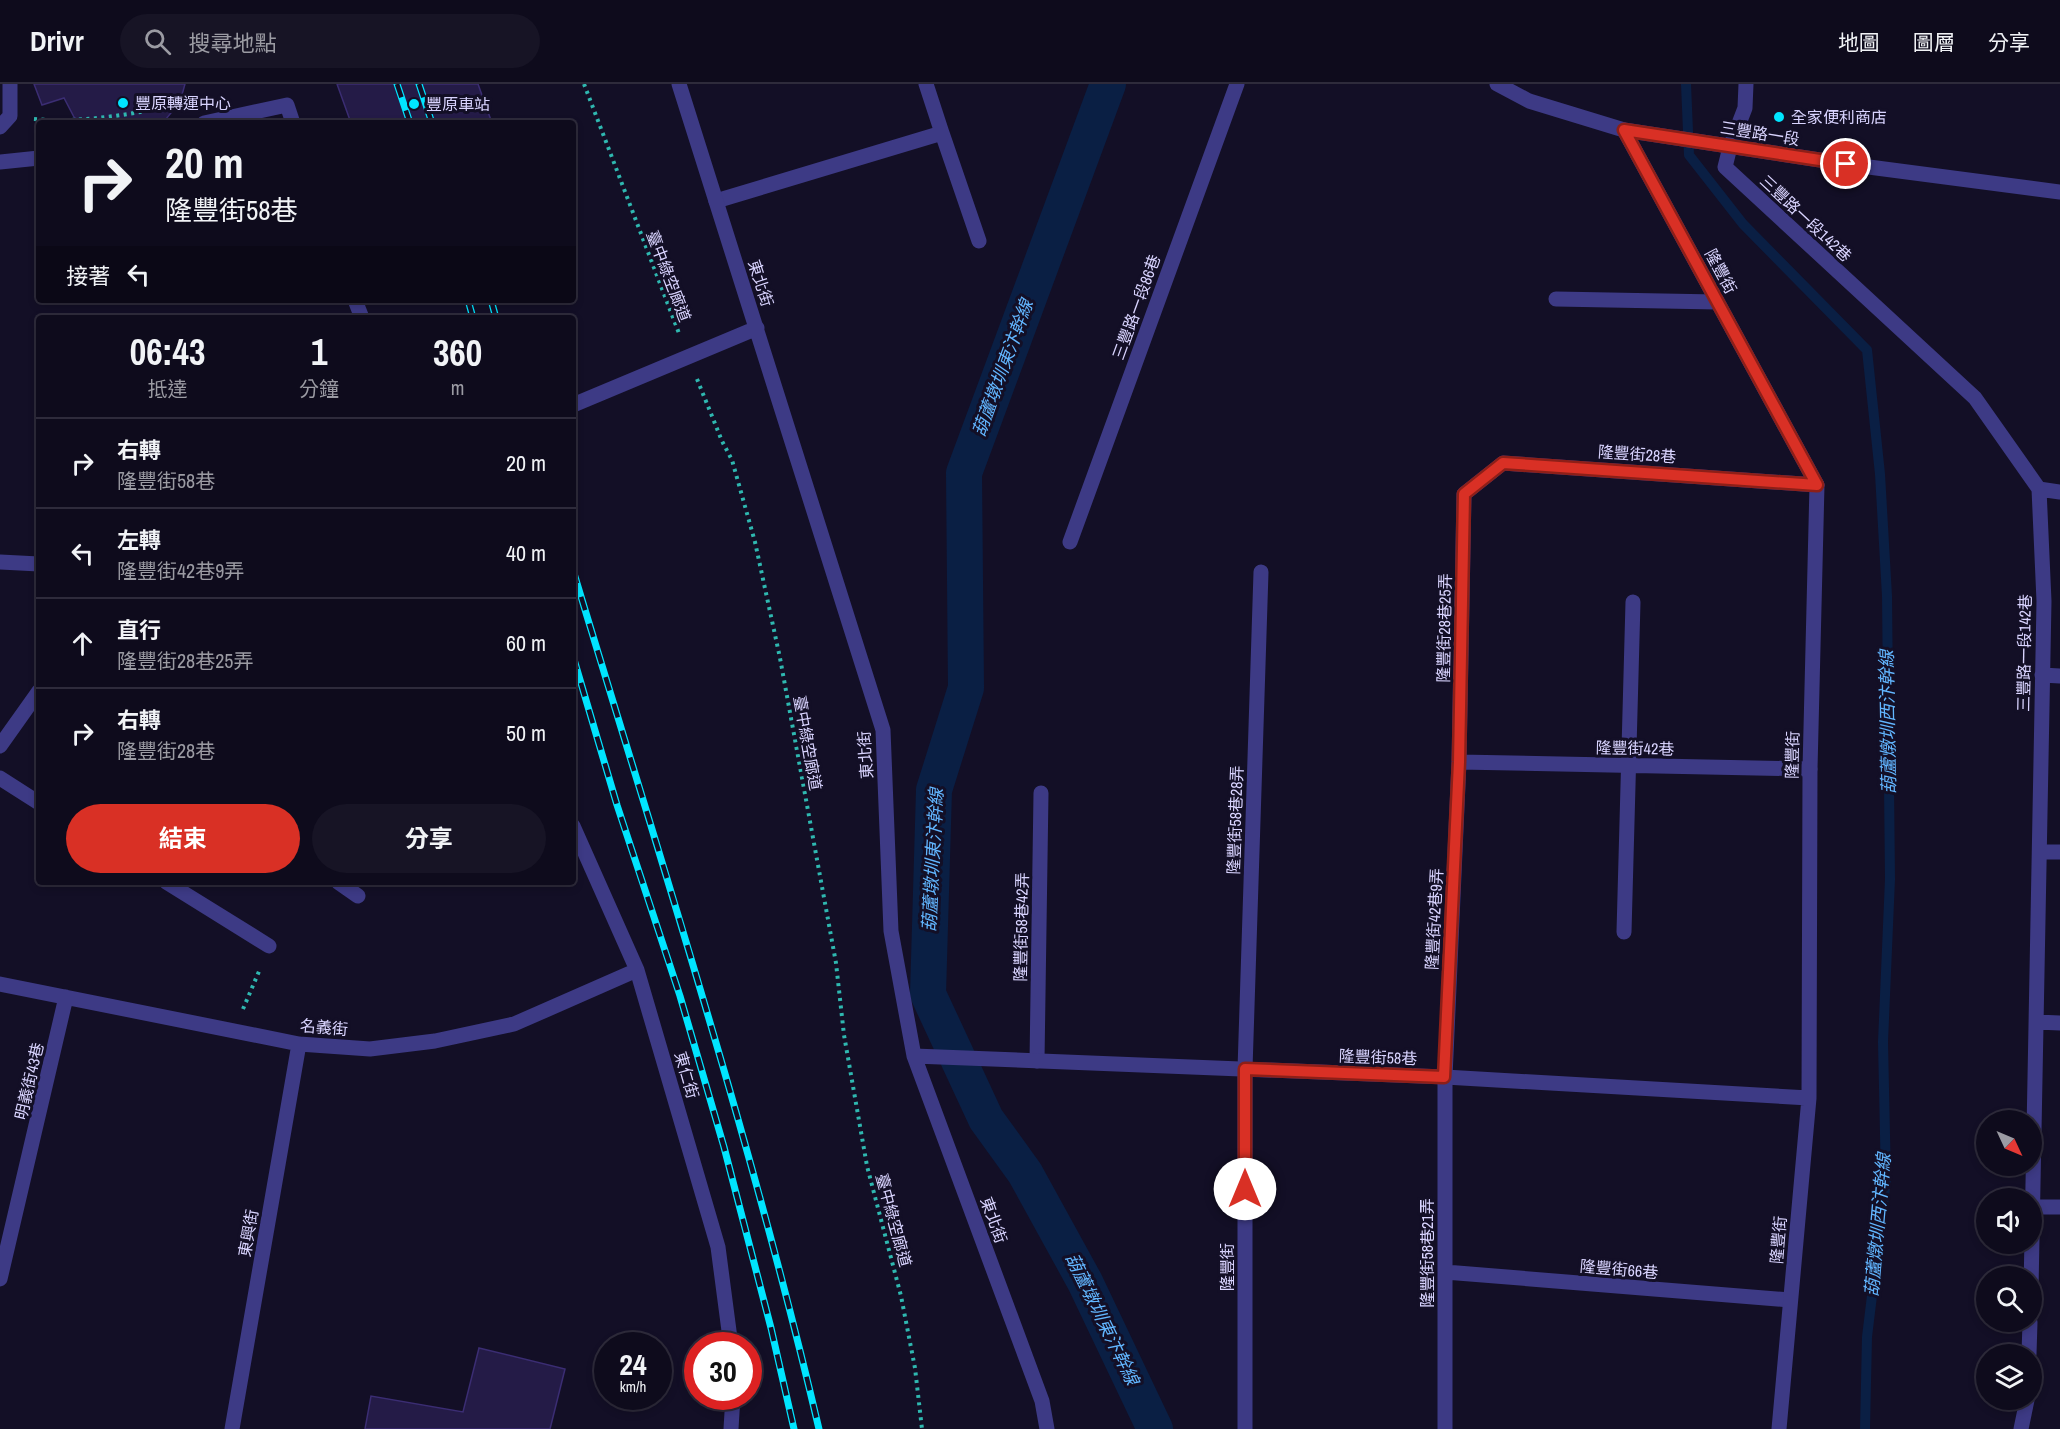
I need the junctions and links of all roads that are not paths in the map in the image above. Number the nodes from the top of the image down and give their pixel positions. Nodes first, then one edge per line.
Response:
1 (10, 84) edge
2 (679, 84) edge
3 (926, 84) edge
4 (1237, 84) edge
5 (1497, 84) edge
6 (1746, 84) edge
7 (218, 120) edge
8 (292, 120) edge
9 (0, 127) edge
10 (1624, 130) junction
11 (942, 133) junction
12 (1730, 147) junction
13 (36, 158) edge
14 (0, 162) edge
15 (2060, 192) edge
16 (716, 201) junction
17 (978, 241) dead end
18 (1556, 299) dead end
19 (1717, 302) junction
20 (757, 328) junction
21 (576, 404) edge
22 (1817, 485) junction
23 (2039, 489) junction
24 (2060, 492) edge
25 (1464, 494) joint
26 (1070, 542) dead end
27 (0, 562) edge
28 (36, 564) edge
29 (1261, 572) dead end
30 (1633, 602) dead end
31 (2042, 675) junction
32 (2060, 676) edge
33 (36, 695) edge
34 (0, 746) edge
35 (1459, 762) junction
36 (1629, 766) junction
37 (1810, 769) junction
38 (0, 778) edge
39 (1041, 793) dead end
40 (36, 800) edge
41 (576, 833) edge
42 (2040, 852) junction
43 (2060, 852) edge
44 (171, 885) edge
45 (342, 885) edge
46 (358, 897) dead end
47 (1624, 932) dead end
48 (269, 946) road end
49 (637, 970) junction
50 (0, 984) edge
51 (66, 997) junction
52 (2037, 1022) junction
53 (2060, 1023) edge
54 (299, 1044) junction
55 (914, 1056) junction
56 (1037, 1061) junction
57 (1245, 1069) junction
58 (1444, 1077) junction
59 (1809, 1098) junction
60 (2034, 1188) edge
61 (2060, 1206) edge
62 (2042, 1207) edge
63 (1445, 1272) junction
64 (0, 1279) edge
65 (1790, 1300) junction
66 (729, 1332) edge
67 (732, 1410) edge
68 (2025, 1410) edge
69 (232, 1429) edge
70 (731, 1429) edge
71 (1047, 1429) edge
72 (1245, 1429) edge
73 (1445, 1429) edge
74 (1779, 1429) edge
75 (2021, 1429) edge

1 - 9 street
2 - 16 street, 東北街
3 - 11 street
4 - 26 street, 三豐路一段86巷
5 - 10 street, 三豐路一段
6 - 12 street
7 - 8 street
10 - 12 street, 三豐路一段
10 - 19 street, 隆豐街
11 - 16 street
11 - 17 street
12 - 15 street, 三豐路一段
12 - 23 street, 三豐路一段142巷
13 - 14 street
16 - 20 street, 東北街
18 - 19 street
19 - 22 street, 隆豐街
20 - 21 street
20 - 55 street, 東北街
22 - 25 street, 隆豐街28巷
22 - 37 street, 隆豐街
23 - 24 street
23 - 31 street, 三豐路一段142巷
25 - 35 street, 隆豐街28巷25弄
27 - 28 street
29 - 57 street, 隆豐街58巷28弄
30 - 36 street
31 - 32 street
31 - 42 street, 三豐路一段142巷
33 - 34 street
35 - 36 street, 隆豐街42巷
35 - 58 street, 隆豐街42巷9弄
36 - 37 street, 隆豐街42巷
36 - 47 street
37 - 59 street, 隆豐街
38 - 40 street
39 - 56 street, 隆豐街58巷42弄
41 - 49 street, 東仁街
42 - 43 street
42 - 52 street, 三豐路一段142巷
44 - 48 street
45 - 46 street
49 - 54 street, 名義街
49 - 66 street, 東仁街
50 - 51 street, 名義街
51 - 54 street, 名義街
51 - 64 street, 明義街43巷
52 - 53 street
52 - 60 street, 三豐路一段142巷
54 - 69 street, 東興街
55 - 56 street, 隆豐街58巷
55 - 71 street, 東北街
56 - 57 street, 隆豐街58巷
57 - 58 street, 隆豐街58巷
57 - 72 street, 隆豐街
58 - 59 street, 隆豐街58巷
58 - 63 street, 隆豐街58巷21弄
59 - 65 street, 隆豐街
61 - 62 street
63 - 65 street, 隆豐街66巷
63 - 73 street, 隆豐街58巷21弄
65 - 74 street, 隆豐街
67 - 70 street
68 - 75 street

